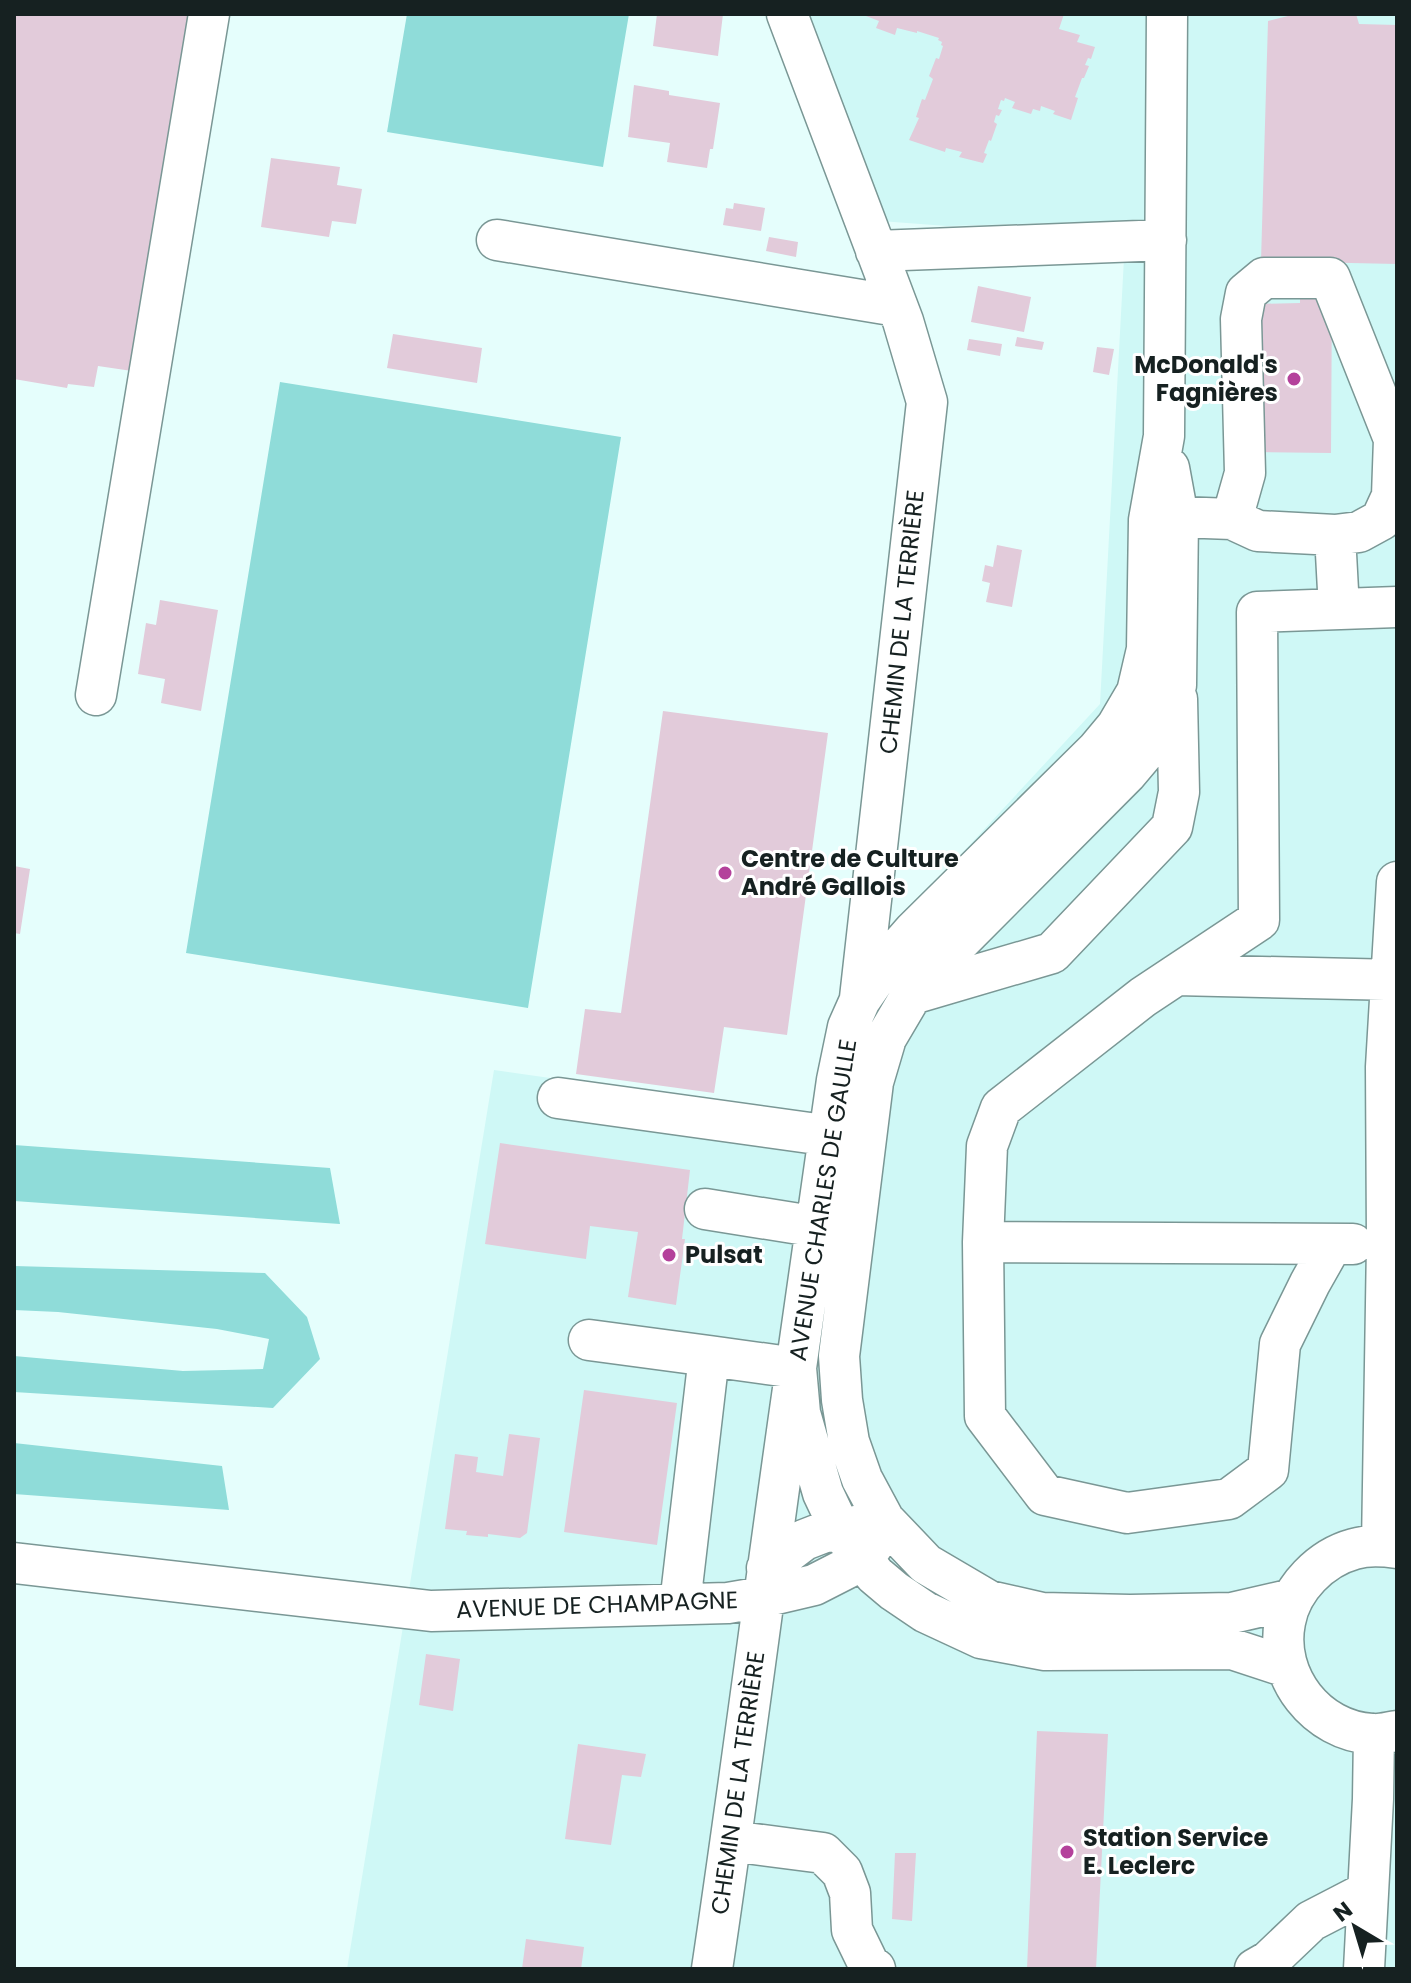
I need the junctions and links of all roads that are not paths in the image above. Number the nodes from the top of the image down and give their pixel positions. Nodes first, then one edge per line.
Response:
1 (209, 14) edge
2 (787, 14) edge
3 (1167, 14) edge
4 (497, 240) dead end
5 (1166, 240) junction
6 (876, 251) junction
7 (897, 306) junction
8 (1164, 436) junction
9 (1178, 517) junction
10 (1232, 519) junction
11 (1335, 535) junction
12 (1397, 607) edge
13 (1339, 609) junction
14 (1176, 685) junction
15 (96, 695) dead end
16 (1397, 882) edge
17 (1176, 975) junction
18 (1395, 980) edge
19 (912, 994) junction
20 (860, 1000) junction
21 (558, 1098) dead end
22 (847, 1138) junction
23 (705, 1209) dead end
24 (835, 1230) junction
25 (983, 1242) junction
26 (1332, 1244) junction
27 (1392, 1244) edge
28 (589, 1340) dead end
29 (709, 1356) junction
30 (796, 1368) junction
31 (884, 1520) junction
32 (851, 1545) junction
33 (1390, 1547) edge
34 (14, 1563) edge
35 (765, 1583) junction
36 (1293, 1599) junction
37 (680, 1604) junction
38 (1287, 1667) junction
39 (1385, 1733) edge
40 (731, 1841) junction
41 (1367, 1892) junction
42 (712, 1969) edge
43 (875, 1969) edge
44 (1255, 1969) edge
45 (1364, 1969) edge

1 - 15 street
2 - 6 street, CHEMIN DE LA TERRIÈRE
3 - 5 street, AVENUE CHARLES DE GAULLE
4 - 7 street
5 - 6 street
5 - 8 street, AVENUE CHARLES DE GAULLE
6 - 7 street, CHEMIN DE LA TERRIÈRE
7 - 20 street, CHEMIN DE LA TERRIÈRE
8 - 9 street, AVENUE CHARLES DE GAULLE
8 - 20 street, AVENUE CHARLES DE GAULLE
9 - 10 street
9 - 14 street, AVENUE CHARLES DE GAULLE
10 - 11 street
10 - 11 street
11 - 13 street
12 - 13 street
13 - 17 street
14 - 19 street, AVENUE CHARLES DE GAULLE
14 - 19 street
16 - 18 street
17 - 18 street
17 - 25 street
18 - 27 street
19 - 22 street, AVENUE CHARLES DE GAULLE
20 - 22 street, AVENUE CHARLES DE GAULLE
21 - 22 street
22 - 24 street, AVENUE CHARLES DE GAULLE
23 - 24 street
24 - 30 street, AVENUE CHARLES DE GAULLE
24 - 31 street, AVENUE CHARLES DE GAULLE
25 - 26 street
25 - 26 street
26 - 27 street
27 - 33 street
28 - 29 street
29 - 30 street
29 - 37 street
30 - 32 street, AVENUE CHARLES DE GAULLE
30 - 35 street, CHEMIN DE LA TERRIÈRE
31 - 32 street
31 - 36 street, AVENUE CHARLES DE GAULLE
32 - 35 street
32 - 38 street, AVENUE CHARLES DE GAULLE
33 - 36 street
34 - 37 street, AVENUE DE CHAMPAGNE
35 - 37 street, AVENUE DE CHAMPAGNE
35 - 40 street, CHEMIN DE LA TERRIÈRE
36 - 38 street
38 - 39 street
39 - 41 street
40 - 42 street, CHEMIN DE LA TERRIÈRE
40 - 43 street
41 - 44 street
41 - 45 street

